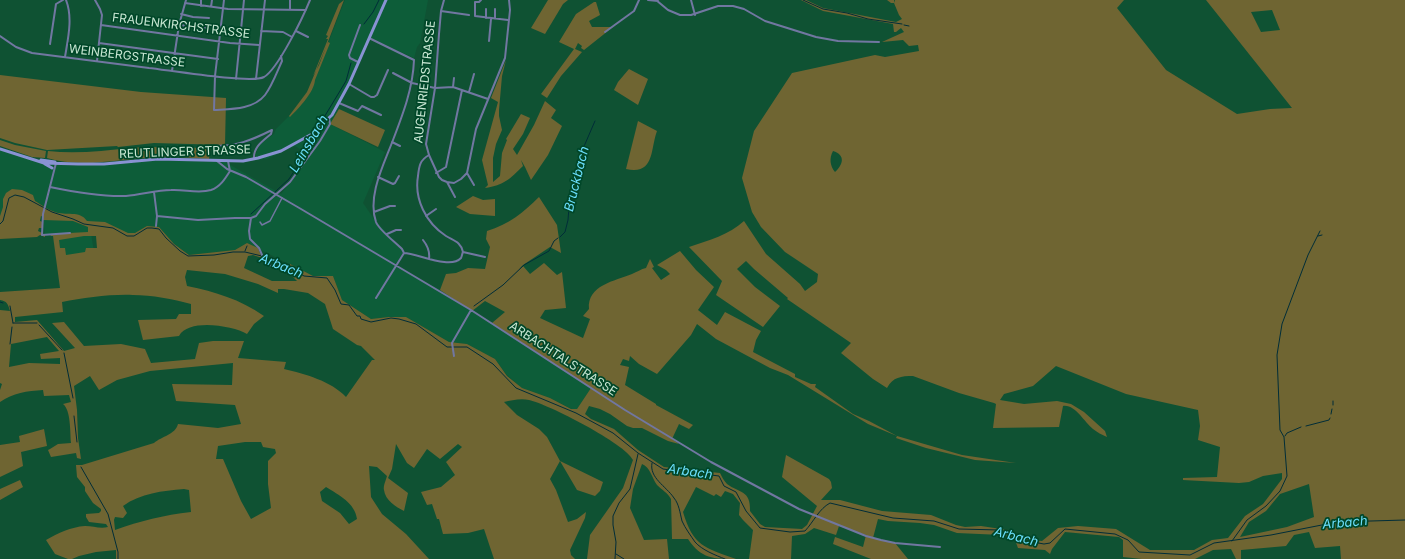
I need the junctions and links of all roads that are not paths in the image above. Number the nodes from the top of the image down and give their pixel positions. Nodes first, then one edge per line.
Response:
1 (63, 0) edge
2 (66, 0) edge
3 (95, 0) edge
4 (201, 0) edge
5 (212, 0) edge
6 (224, 0) edge
7 (244, 0) edge
8 (265, 0) edge
9 (290, 0) edge
10 (310, 0) edge
11 (386, 0) edge
12 (444, 0) edge
13 (480, 0) edge
14 (509, 0) edge
15 (639, 0) edge
16 (648, 0) edge
17 (691, 0) edge
18 (475, 1) edge
19 (657, 1) edge
20 (186, 2) edge
21 (201, 6) junction
22 (211, 7) junction
23 (224, 8) junction
24 (243, 9) junction
25 (264, 9) junction
26 (486, 9) dead end
27 (495, 9) dead end
28 (290, 10) junction
29 (306, 10) junction
30 (442, 11) junction
31 (181, 14) junction
32 (695, 14) junction
33 (469, 15) dead end
34 (209, 18) dead end
35 (486, 18) junction
36 (492, 19) junction
37 (496, 19) junction
38 (508, 20) junction
39 (101, 25) junction
40 (179, 25) junction
41 (360, 25) dead end
42 (208, 28) dead end
43 (261, 30) junction
44 (296, 31) junction
45 (606, 32) dead end
46 (176, 35) junction
47 (0, 36) edge
48 (292, 37) junction
49 (308, 37) dead end
50 (369, 38) junction
51 (220, 41) junction
52 (489, 41) dead end
53 (879, 42) dead end
54 (99, 43) junction
55 (50, 44) dead end
56 (240, 44) junction
57 (259, 45) junction
58 (174, 53) junction
59 (281, 56) junction
60 (65, 57) junction
61 (218, 59) junction
62 (97, 61) junction
63 (358, 62) junction
64 (388, 70) dead end
65 (172, 71) junction
66 (393, 73) dead end
67 (474, 74) dead end
68 (215, 76) junction
69 (454, 78) dead end
70 (236, 79) junction
71 (256, 79) junction
72 (412, 83) junction
73 (348, 84) junction
74 (453, 87) junction
75 (436, 88) junction
76 (462, 90) junction
77 (469, 92) junction
78 (488, 99) junction
79 (339, 103) junction
80 (381, 115) dead end
81 (329, 118) junction
82 (392, 142) junction
83 (212, 146) dead end
84 (400, 146) dead end
85 (0, 148) edge
86 (429, 155) junction
87 (25, 157) junction
88 (254, 159) junction
89 (38, 161) junction
90 (217, 161) junction
91 (228, 161) junction
92 (55, 163) junction
93 (225, 166) junction
94 (52, 168) junction
95 (230, 171) junction
96 (436, 172) junction
97 (52, 173) junction
98 (467, 173) junction
99 (399, 176) dead end
100 (378, 177) junction
101 (447, 182) junction
102 (474, 185) dead end
103 (50, 187) junction
104 (154, 192) junction
105 (276, 195) junction
106 (455, 197) dead end
107 (282, 198) junction
108 (395, 206) dead end
109 (436, 209) dead end
110 (374, 212) junction
111 (156, 216) junction
112 (426, 216) junction
113 (251, 218) junction
114 (260, 222) dead end
115 (156, 226) dead end
116 (401, 230) dead end
117 (70, 233) dead end
118 (387, 234) junction
119 (423, 240) dead end
120 (463, 252) junction
121 (404, 253) junction
122 (485, 257) dead end
123 (429, 259) junction
124 (396, 265) junction
125 (279, 268) dead end
126 (376, 298) dead end
127 (471, 310) junction
128 (454, 356) dead end
129 (940, 547) dead end

1 - 55 street
2 - 60 street
3 - 39 street
4 - 21 street
5 - 22 street
6 - 23 street
7 - 24 street
8 - 25 street
9 - 28 street
10 - 29 street
11 - 50 main road, REUTLINGER STRASSE
12 - 30 street, AUGENRIEDSTRASSE
13 - 18 street
14 - 38 street
15 - 45 street
16 - 19 street
17 - 32 street
18 - 35 street
19 - 32 street
20 - 21 street
20 - 31 street
21 - 22 street
22 - 23 street
23 - 24 street
23 - 51 street
24 - 25 street
24 - 56 street
25 - 28 street
25 - 43 street
26 - 35 street
27 - 37 street
28 - 29 street
29 - 44 street
30 - 33 street
30 - 75 street, AUGENRIEDSTRASSE
31 - 34 street
31 - 40 street
32 - 53 street
35 - 36 street
36 - 37 street
36 - 52 street
37 - 38 street
38 - 78 street
39 - 46 street, FRAUENKIRCHSTRASSE
39 - 54 street
40 - 42 street
40 - 46 street
41 - 63 street
43 - 48 street
43 - 57 street
44 - 48 street
44 - 49 street
46 - 51 street, FRAUENKIRCHSTRASSE
46 - 58 street
47 - 60 street, WEINBERGSTRASSE
48 - 59 street
50 - 63 main road, REUTLINGER STRASSE
50 - 72 street
51 - 56 street, FRAUENKIRCHSTRASSE
51 - 61 street
54 - 58 street
54 - 62 street
56 - 57 street, FRAUENKIRCHSTRASSE
56 - 70 street
57 - 71 street
58 - 61 street
58 - 65 street
59 - 68 street
59 - 71 street
60 - 62 street, WEINBERGSTRASSE
61 - 68 street
62 - 65 street, WEINBERGSTRASSE
63 - 73 main road, REUTLINGER STRASSE
64 - 73 street
65 - 68 street, WEINBERGSTRASSE
66 - 72 street
67 - 77 street
68 - 70 street, WEINBERGSTRASSE
69 - 74 street
70 - 71 street, WEINBERGSTRASSE
72 - 75 street
72 - 82 street
73 - 79 main road, REUTLINGER STRASSE
74 - 75 street
74 - 76 street
75 - 86 street, AUGENRIEDSTRASSE
76 - 77 street
76 - 96 street
77 - 78 street
78 - 98 street
79 - 80 street
79 - 81 main road, REUTLINGER STRASSE
81 - 88 main road, REUTLINGER STRASSE
81 - 105 street
82 - 84 street
82 - 100 street
83 - 88 street
85 - 87 main road, REUTLINGER STRASSE
86 - 96 street, AUGENRIEDSTRASSE
86 - 112 street
87 - 89 main road, REUTLINGER STRASSE
87 - 92 main road, REUTLINGER STRASSE
88 - 91 main road, REUTLINGER STRASSE
89 - 92 main road, REUTLINGER STRASSE
89 - 94 main road
90 - 91 main road, REUTLINGER STRASSE
90 - 92 main road, REUTLINGER STRASSE
90 - 93 street, ARBACHTALSTRASSE
91 - 93 street
91 - 95 street
92 - 94 street
92 - 97 street
93 - 95 street, ARBACHTALSTRASSE
94 - 97 street
95 - 104 street
95 - 105 street, ARBACHTALSTRASSE
96 - 101 street, AUGENRIEDSTRASSE
97 - 103 street
98 - 101 street
98 - 102 street
99 - 100 street
100 - 110 street
101 - 106 street, AUGENRIEDSTRASSE
103 - 104 street
103 - 117 street
104 - 111 street
105 - 107 street, ARBACHTALSTRASSE
105 - 113 street
107 - 114 street
107 - 124 street, ARBACHTALSTRASSE
108 - 110 street
109 - 112 street
110 - 118 street
111 - 113 street
111 - 115 street
112 - 120 street
113 - 125 street
116 - 118 street
118 - 121 street
119 - 123 street
120 - 122 street
120 - 123 street
121 - 123 street
121 - 124 street
124 - 126 street
124 - 127 street, ARBACHTALSTRASSE
127 - 128 street
127 - 129 street, ARBACHTALSTRASSE

